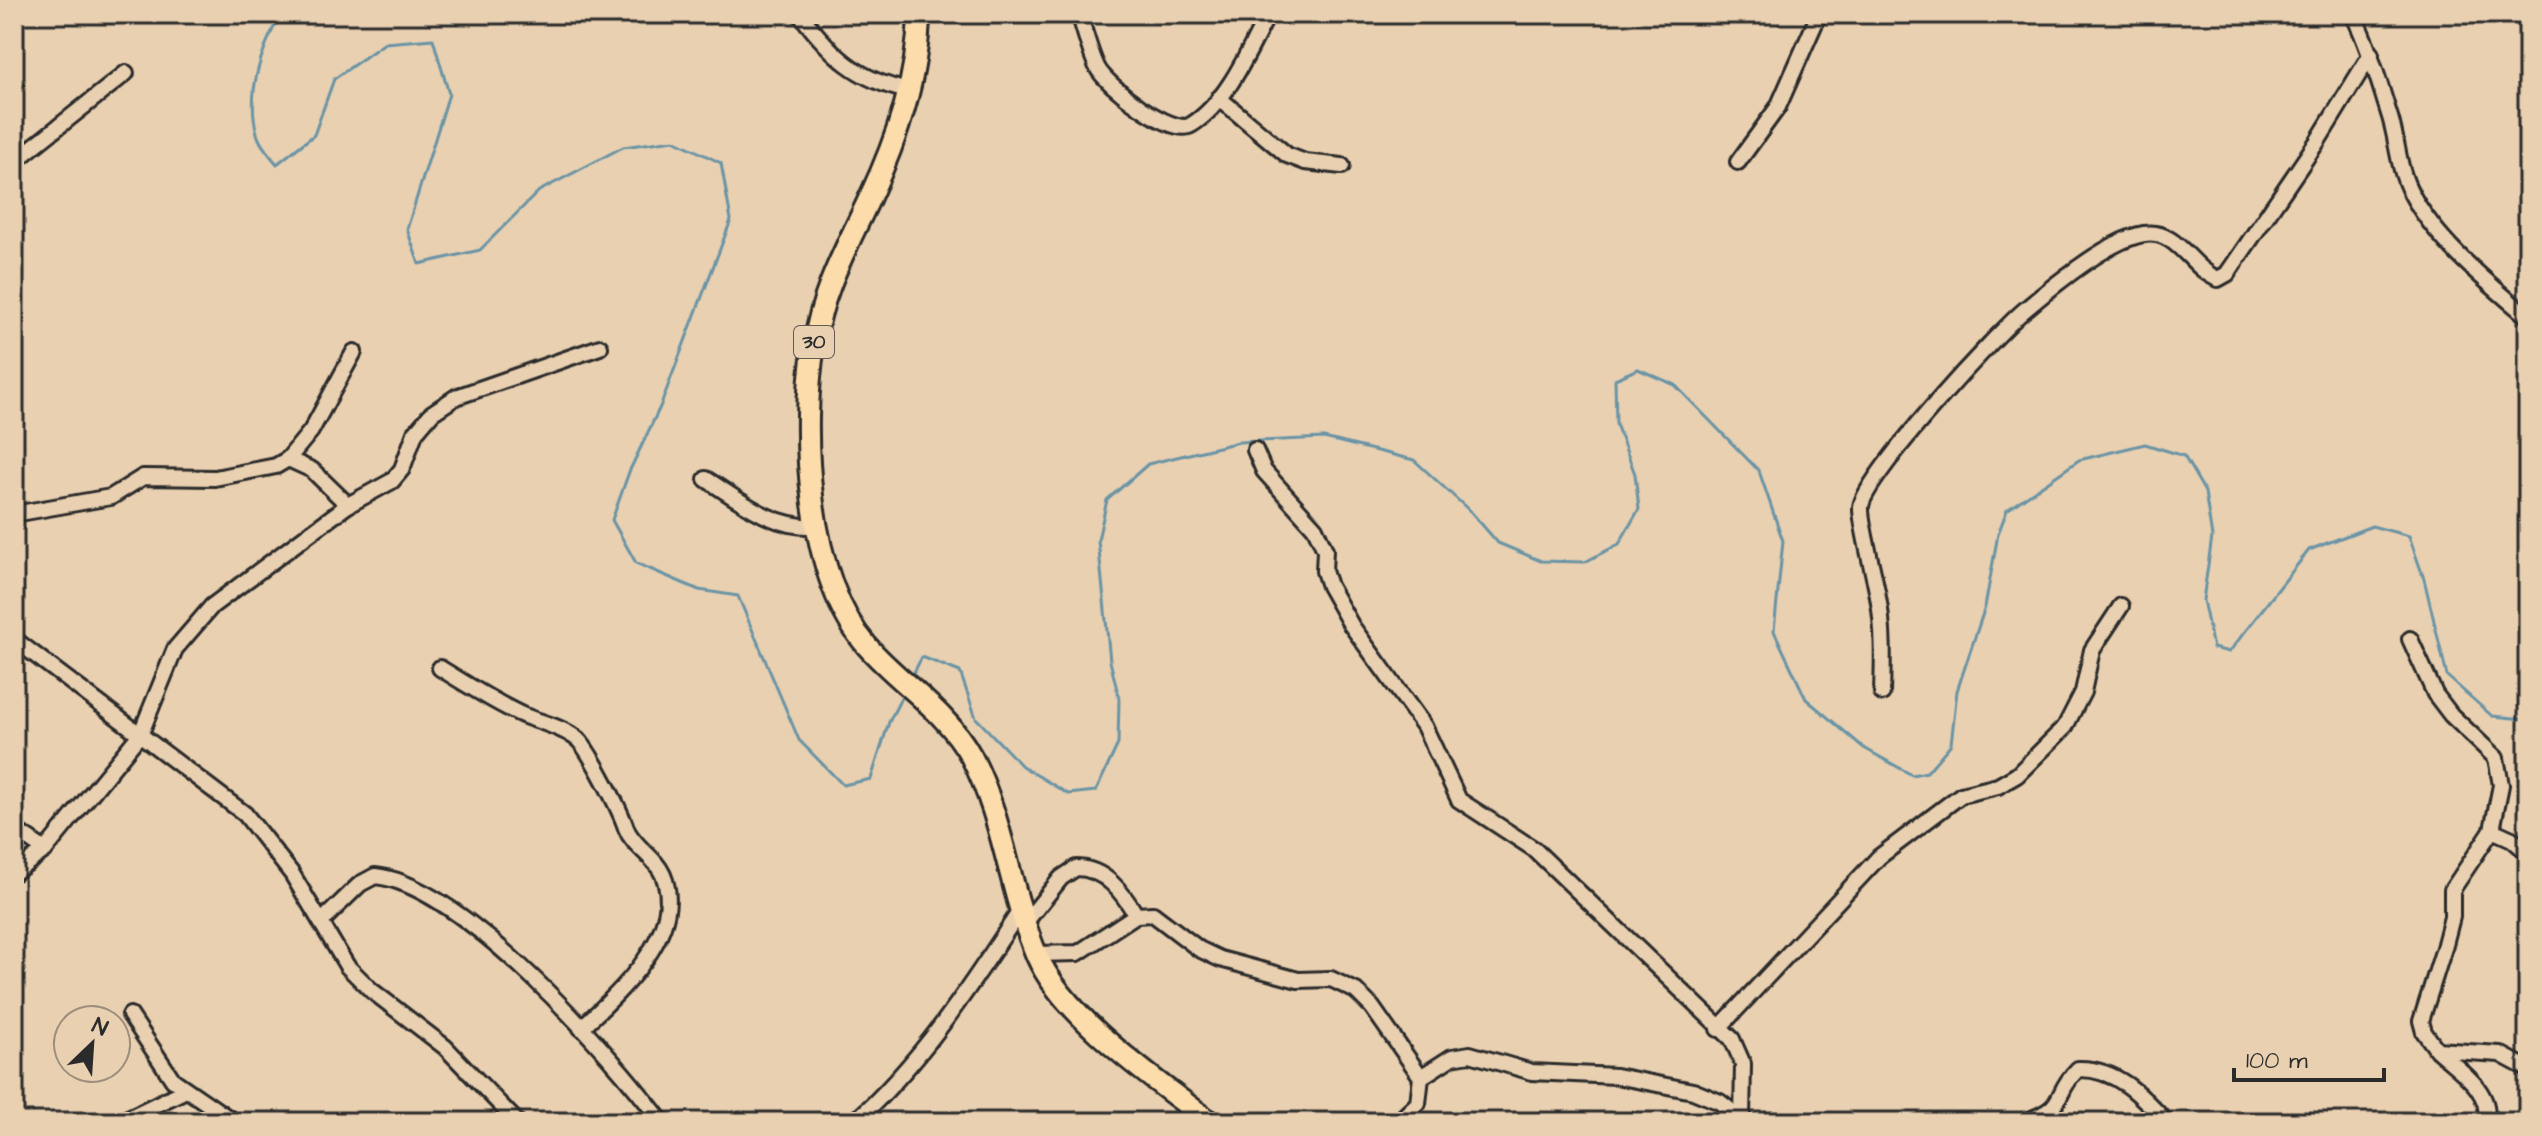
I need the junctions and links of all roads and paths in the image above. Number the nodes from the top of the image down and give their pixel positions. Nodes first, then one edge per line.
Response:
1 (800, 14) edge
2 (919, 14) edge
3 (1079, 14) edge
4 (1268, 14) edge
5 (1819, 14) edge
6 (2353, 14) edge
7 (2371, 54) junction
8 (126, 73) dead end
9 (909, 91) junction
10 (1219, 98) junction
11 (14, 162) edge
12 (1738, 162) dead end
13 (1342, 166) dead end
14 (2528, 317) edge
15 (600, 347) dead end
16 (354, 352) dead end
17 (1255, 450) dead end
18 (288, 459) junction
19 (706, 479) dead end
20 (348, 505) junction
21 (14, 514) edge
22 (817, 526) junction
23 (2121, 606) dead end
24 (14, 639) edge
25 (2410, 639) dead end
26 (440, 668) dead end
27 (1882, 693) dead end
28 (141, 733) junction
29 (14, 829) edge
30 (2492, 830) junction
31 (45, 850) junction
32 (2528, 853) edge
33 (14, 873) edge
34 (1136, 915) junction
35 (1023, 916) junction
36 (322, 921) junction
37 (1036, 954) junction
38 (132, 1018) edge
39 (581, 1028) junction
40 (1718, 1029) junction
41 (2437, 1050) junction
42 (2528, 1069) edge
43 (1421, 1077) junction
44 (186, 1090) junction
45 (1744, 1120) edge
46 (120, 1122) edge
47 (234, 1122) edge
48 (517, 1122) edge
49 (662, 1122) edge
50 (854, 1122) edge
51 (1210, 1122) edge
52 (1398, 1122) edge
53 (2024, 1122) edge
54 (2166, 1122) edge
55 (2486, 1122) edge

1 - 9 street
2 - 9 highway, 30
3 - 10 street
4 - 10 street
5 - 12 street
6 - 7 street
7 - 14 street
7 - 27 street
8 - 11 street
9 - 22 highway, 30
10 - 13 street
15 - 20 street
16 - 18 street
17 - 40 street
18 - 20 street
18 - 21 street
19 - 22 street
20 - 28 street
22 - 35 highway, 30
23 - 40 street
24 - 28 street
25 - 30 street
26 - 39 street
28 - 31 street
28 - 36 street
29 - 31 street
30 - 32 street
30 - 41 street
31 - 33 street
34 - 35 street
34 - 37 street
34 - 43 street
35 - 37 highway, 30
35 - 50 street
36 - 39 street
36 - 48 street
37 - 51 highway, 30
38 - 44 street
39 - 49 street
40 - 45 street
41 - 42 street
41 - 55 street
43 - 45 street
43 - 52 street
44 - 46 street
44 - 47 street
53 - 54 street

